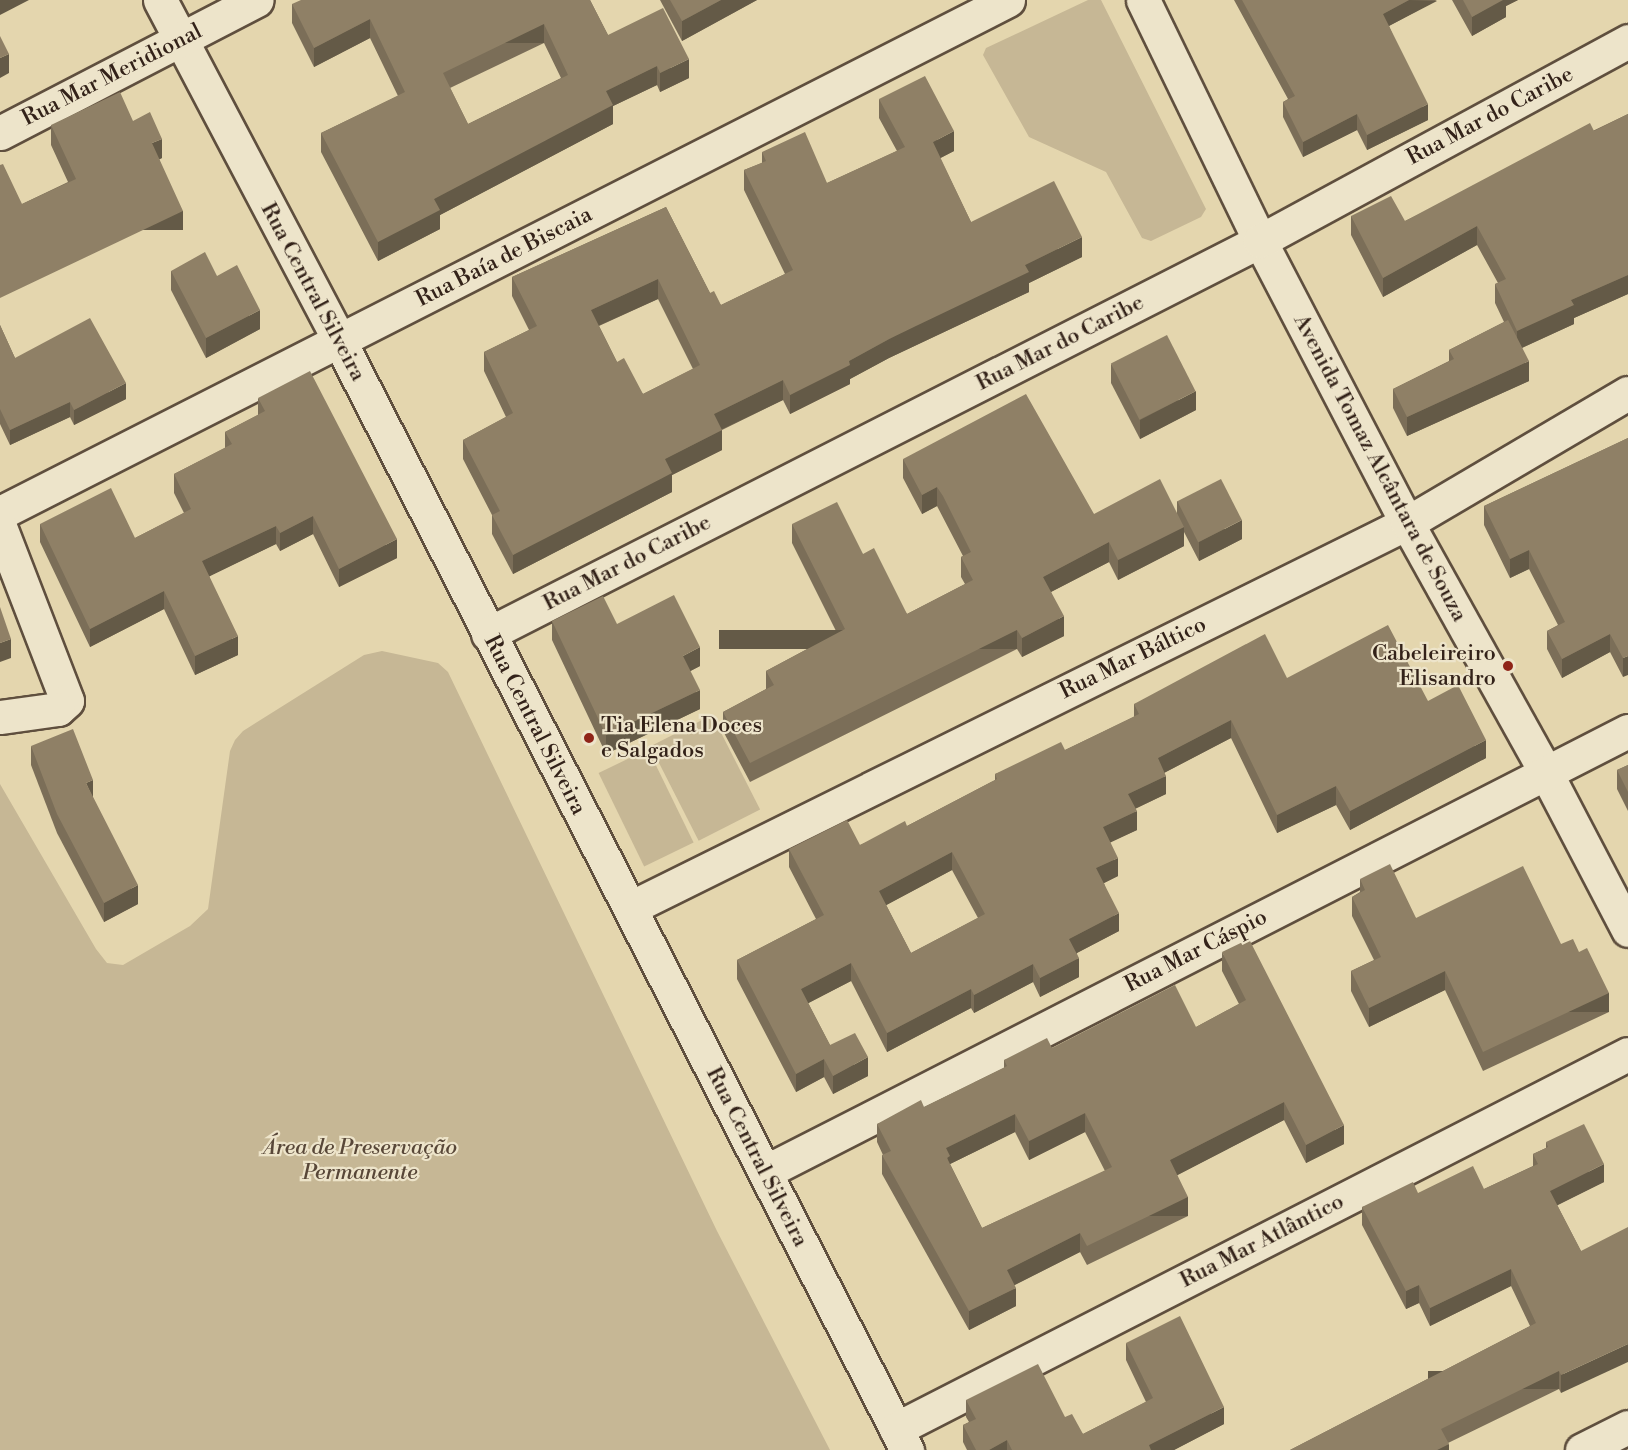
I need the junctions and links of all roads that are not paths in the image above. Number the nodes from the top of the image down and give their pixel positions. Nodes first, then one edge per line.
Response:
1 (160, 0) edge
2 (257, 0) edge
3 (1008, 0) edge
4 (1143, 0) edge
5 (180, 39) junction
6 (1628, 41) edge
7 (0, 133) edge
8 (1260, 241) junction
9 (340, 342) junction
10 (1628, 393) edge
11 (0, 513) edge
12 (1407, 523) junction
13 (0, 527) edge
14 (488, 634) junction
15 (0, 717) edge
16 (1628, 731) edge
17 (1546, 773) junction
18 (630, 908) junction
19 (1628, 930) edge
20 (1628, 1053) edge
21 (765, 1172) junction
22 (1628, 1426) edge
23 (902, 1439) edge
24 (1582, 1450) edge

1 - 5 street, Rua Central Silveira
2 - 5 street, Rua Mar Meridional
3 - 9 street, Rua Baía de Biscaia
4 - 8 street, Avenida Tomaz Alcântara de Souza
5 - 7 street, Rua Mar Meridional
5 - 9 street, Rua Central Silveira
6 - 8 street, Rua Mar do Caribe
8 - 12 street, Avenida Tomaz Alcântara de Souza
8 - 14 street, Rua Mar do Caribe
9 - 11 street, Rua Baía de Biscaia
9 - 14 street, Rua Central Silveira
10 - 12 street, Rua Mar Báltico
12 - 17 street, Avenida Tomaz Alcântara de Souza
12 - 18 street, Rua Mar Báltico
13 - 15 street
14 - 18 street, Rua Central Silveira
16 - 17 street, Rua Mar Cáspio
17 - 19 street, Avenida Tomaz Alcântara de Souza
17 - 21 street, Rua Mar Cáspio
18 - 21 street, Rua Central Silveira
20 - 23 street, Rua Mar Atlântico
21 - 23 street, Rua Central Silveira
22 - 24 street

